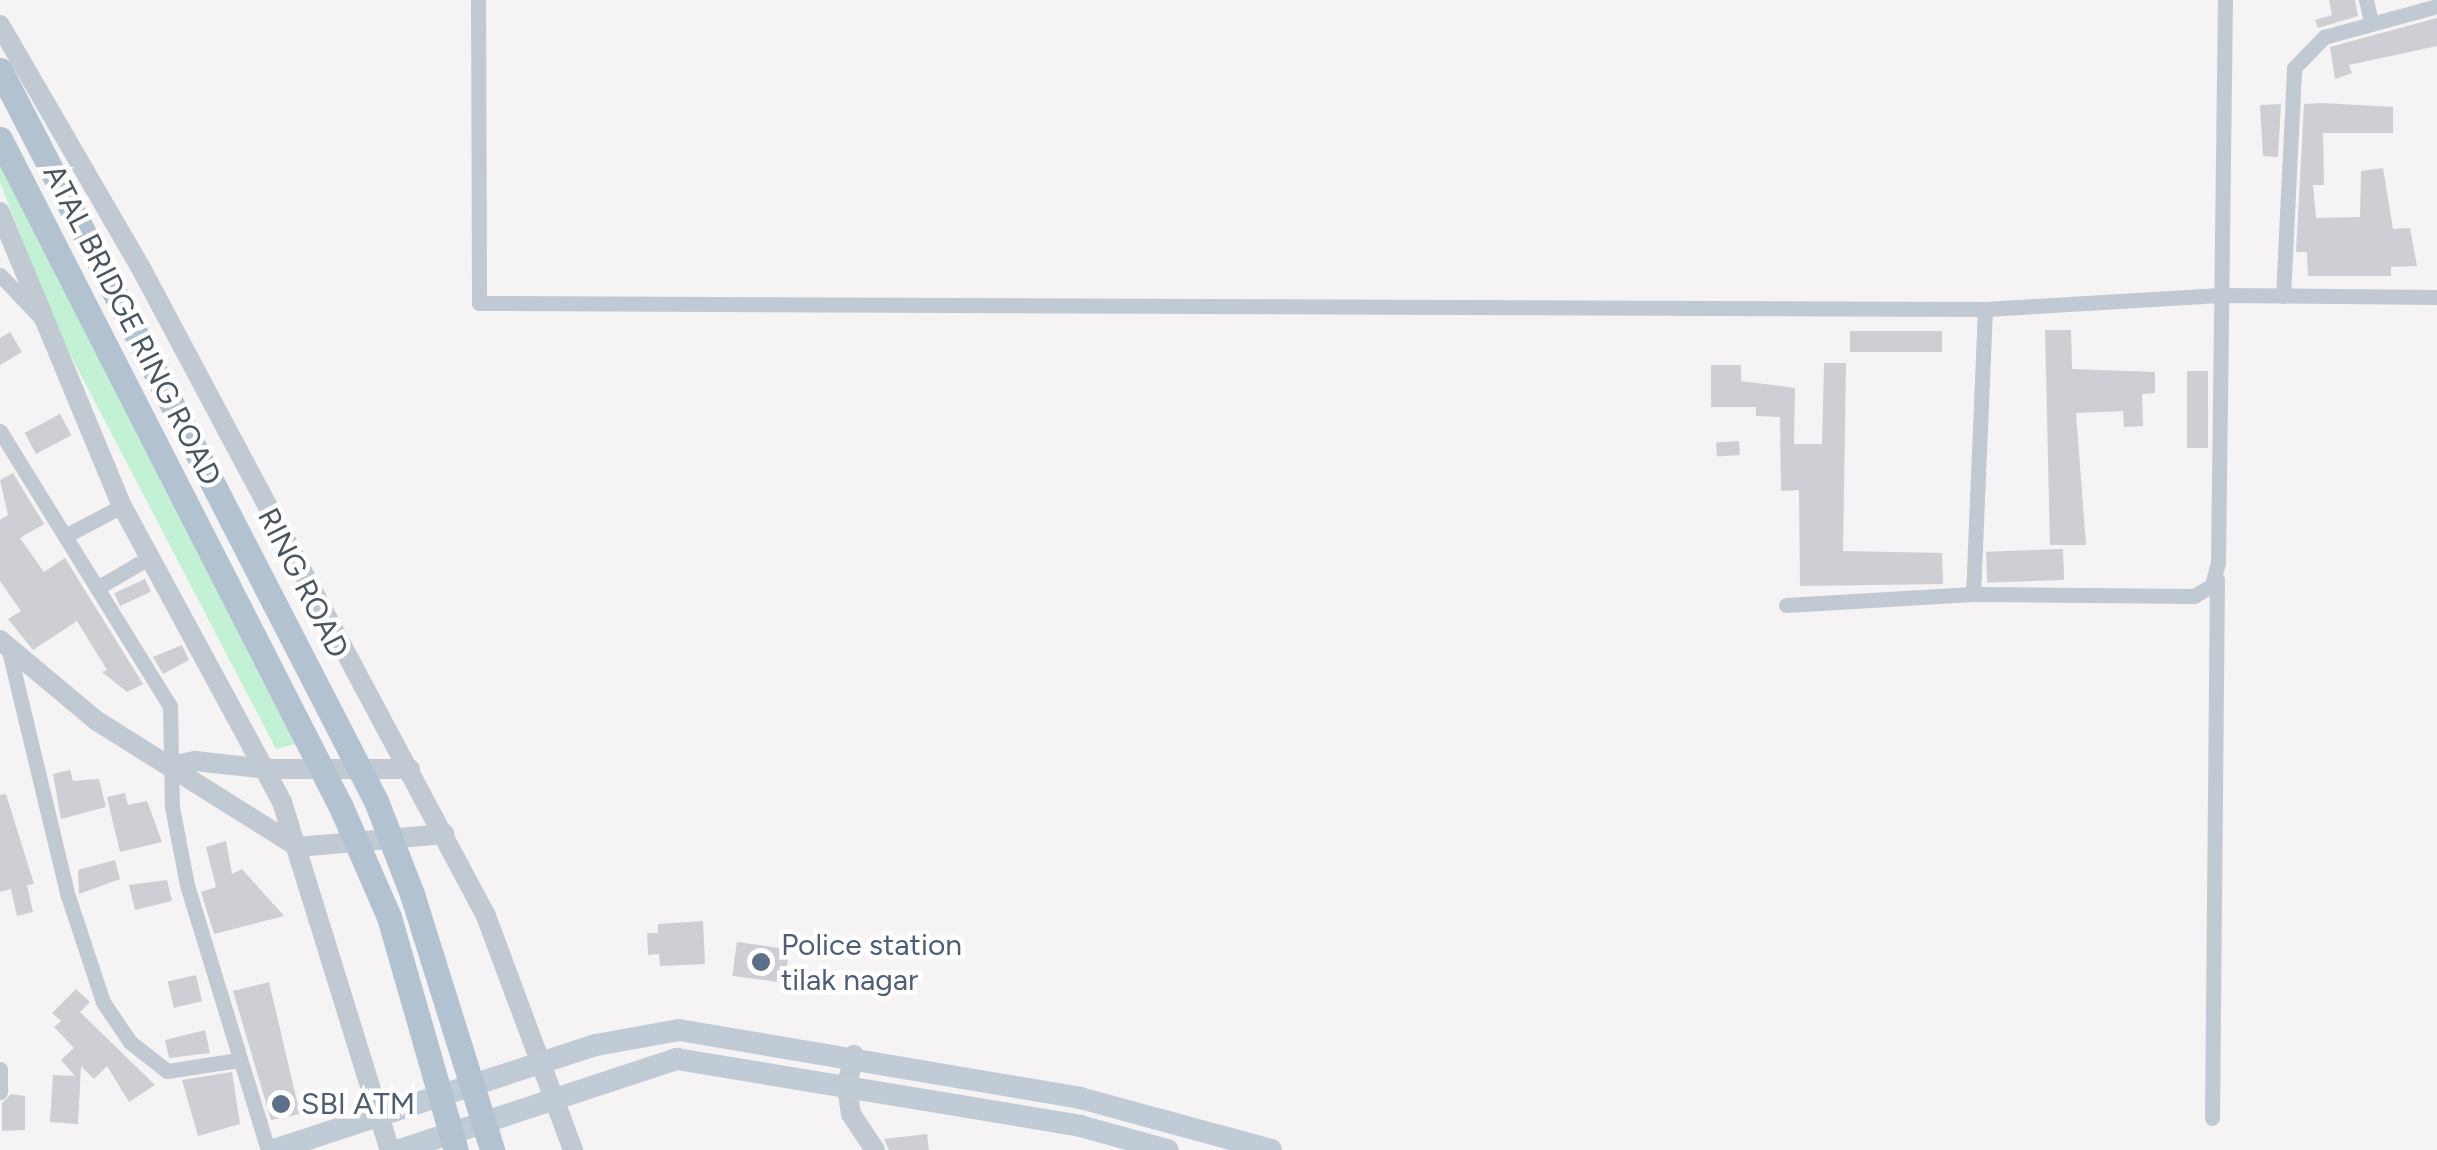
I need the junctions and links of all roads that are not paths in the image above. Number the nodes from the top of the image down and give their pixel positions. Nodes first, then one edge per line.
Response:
1 (478, 0) edge
2 (2225, 0) edge
3 (2366, 0) edge
4 (2437, 6) edge
5 (2371, 22) junction
6 (0, 26) edge
7 (0, 70) edge
8 (0, 139) edge
9 (0, 212) edge
10 (0, 276) edge
11 (2220, 295) junction
12 (2283, 296) junction
13 (2437, 297) edge
14 (1985, 309) junction
15 (41, 318) junction
16 (0, 431) edge
17 (122, 506) junction
18 (65, 536) junction
19 (150, 557) junction
20 (2217, 578) junction
21 (97, 588) junction
22 (1973, 594) junction
23 (1786, 605) dead end
24 (4, 643) edge
25 (171, 766) junction
26 (267, 769) junction
27 (410, 769) junction
28 (444, 834) junction
29 (298, 847) junction
30 (854, 1054) junction
31 (238, 1060) junction
32 (545, 1064) junction
33 (0, 1069) edge
34 (847, 1086) junction
35 (0, 1092) edge
36 (556, 1100) junction
37 (381, 1118) junction
38 (2212, 1118) dead end
39 (271, 1150) edge
40 (390, 1150) edge
41 (400, 1150) edge
42 (456, 1150) edge
43 (492, 1150) edge
44 (573, 1150) edge
45 (875, 1150) edge
46 (1168, 1150) edge
47 (1271, 1150) edge

1 - 14 street
2 - 11 street
3 - 5 street
4 - 5 street
5 - 12 street
6 - 27 street
7 - 43 main road, RING ROAD, bridge
8 - 42 main road, ATAL BRIDGE RING ROAD, bridge
9 - 15 street
10 - 15 street
11 - 12 street
11 - 14 street
11 - 20 street
12 - 13 street
14 - 22 street
15 - 17 street
16 - 18 street
17 - 18 street
17 - 19 street
18 - 21 street
19 - 21 street
19 - 26 street
20 - 22 street
20 - 38 street
21 - 25 street
22 - 23 street
24 - 25 street
24 - 31 street
25 - 26 street
25 - 29 street
25 - 31 street
26 - 27 street
26 - 29 street
27 - 28 street
28 - 29 street
28 - 32 street
29 - 37 street
30 - 32 main road
30 - 34 street
30 - 47 main road
31 - 39 street
32 - 36 street
32 - 37 main road
33 - 35 street
34 - 36 main road
34 - 45 street
34 - 46 main road
36 - 41 main road
36 - 44 street
37 - 39 main road
37 - 40 street

